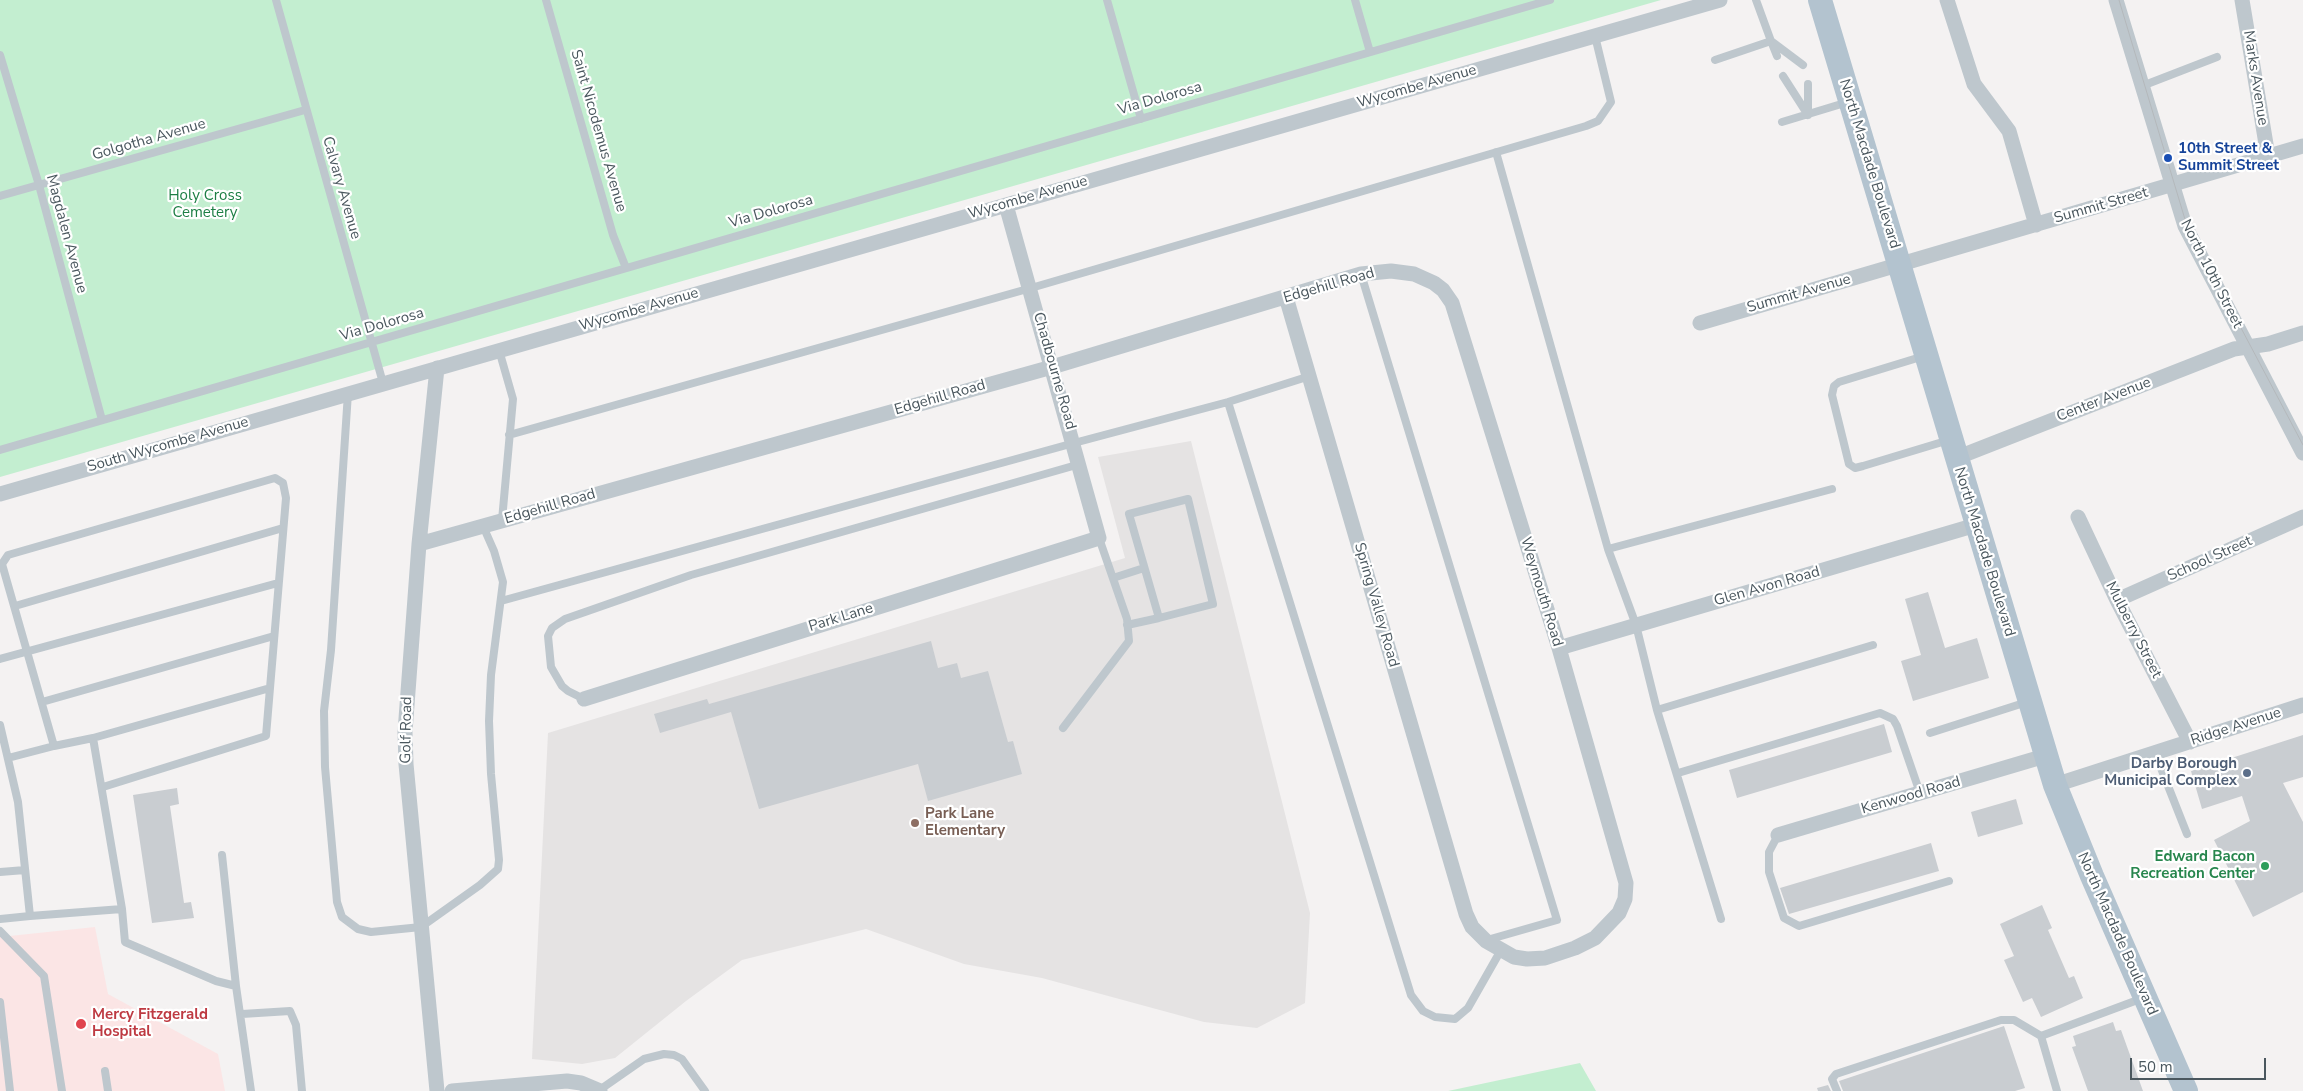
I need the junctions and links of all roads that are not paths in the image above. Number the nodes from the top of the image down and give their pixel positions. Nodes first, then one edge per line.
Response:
1 (276, 0) edge
2 (546, 0) edge
3 (1107, 0) edge
4 (1355, 0) edge
5 (1550, 0) edge
6 (1720, 0) edge
7 (1756, 0) edge
8 (1820, 0) edge
9 (1948, 0) edge
10 (2116, 0) edge
11 (2242, 0) edge
12 (1595, 36) junction
13 (1771, 41) junction
14 (1370, 52) junction
15 (0, 55) edge
16 (1777, 56) dead end
17 (2216, 57) dead end
18 (1715, 60) dead end
19 (1803, 65) dead end
20 (1783, 76) dead end
21 (1808, 84) dead end
22 (2142, 86) junction
23 (1850, 102) junction
24 (305, 110) junction
25 (1808, 115) junction
26 (1141, 119) junction
27 (1782, 122) dead end
28 (2303, 146) edge
29 (1496, 152) junction
30 (2268, 156) junction
31 (39, 185) junction
32 (2172, 185) junction
33 (0, 196) edge
34 (1006, 205) junction
35 (2036, 225) junction
36 (1898, 265) junction
37 (626, 268) junction
38 (1361, 274) junction
39 (1031, 288) junction
40 (1286, 297) junction
41 (1452, 303) joint
42 (1700, 323) dead end
43 (2303, 333) edge
44 (370, 342) junction
45 (2250, 347) junction
46 (499, 350) junction
47 (1926, 356) junction
48 (1052, 367) junction
49 (436, 368) junction
50 (1310, 376) junction
51 (383, 384) junction
52 (342, 395) junction
53 (1228, 402) junction
54 (102, 420) junction
55 (509, 435) junction
56 (1074, 442) junction
57 (1953, 449) junction
58 (0, 450) edge
59 (2303, 453) edge
60 (1080, 464) junction
61 (1832, 489) dead end
62 (0, 494) edge
63 (2078, 517) dead end
64 (2303, 517) edge
65 (502, 520) junction
66 (1976, 525) junction
67 (483, 526) junction
68 (283, 528) junction
69 (1099, 538) junction
70 (419, 544) junction
71 (1608, 549) junction
72 (1144, 568) junction
73 (1113, 578) junction
74 (278, 583) junction
75 (2117, 600) junction
76 (502, 601) junction
77 (14, 606) junction
78 (1158, 618) junction
79 (1128, 625) junction
80 (1636, 625) junction
81 (274, 636) junction
82 (1873, 645) dead end
83 (1559, 648) junction
84 (27, 651) junction
85 (0, 659) edge
86 (270, 688) junction
87 (584, 699) joint
88 (42, 702) junction
89 (2029, 702) junction
90 (2303, 705) edge
91 (1657, 710) junction
92 (0, 725) edge
93 (1064, 728) dead end
94 (1930, 733) dead end
95 (93, 738) junction
96 (2190, 742) junction
97 (54, 746) junction
98 (2155, 753) junction
99 (2045, 756) junction
100 (8, 758) junction
101 (1678, 774) junction
102 (2055, 785) junction
103 (103, 787) junction
104 (1920, 793) junction
105 (2187, 834) dead end
106 (1778, 835) joint
107 (222, 854) dead end
108 (25, 870) junction
109 (0, 872) edge
110 (1949, 881) dead end
111 (1626, 883) joint
112 (122, 909) junction
113 (30, 916) junction
114 (0, 919) edge
115 (1721, 919) dead end
116 (421, 927) junction
117 (0, 931) edge
118 (1486, 940) junction
119 (1501, 950) junction
120 (236, 986) junction
121 (2145, 998) junction
122 (0, 1002) edge
123 (242, 1014) junction
124 (2041, 1036) junction
125 (105, 1071) dead end
126 (10, 1091) edge
127 (62, 1091) edge
128 (108, 1091) edge
129 (251, 1091) edge
130 (302, 1091) edge
131 (437, 1091) edge
132 (452, 1091) edge
133 (599, 1091) edge
134 (704, 1091) edge
135 (1837, 1091) edge
136 (2057, 1091) edge
137 (2186, 1091) edge

1 - 24 lane, Calvary Avenue
2 - 37 lane, Saint Nicodemus Avenue
3 - 26 lane
4 - 14 lane
5 - 14 lane, Via Dolorosa
6 - 12 street, Wycombe Avenue
7 - 13 lane
8 - 23 main road, North Macdade Boulevard
9 - 35 street
10 - 22 street, North 10th Street
11 - 30 street, Marks Avenue
12 - 29 lane
12 - 34 street, Wycombe Avenue
13 - 16 lane
13 - 18 lane
13 - 19 lane
14 - 26 lane, Via Dolorosa
15 - 31 lane, Magdalen Avenue
17 - 22 lane
20 - 25 lane
21 - 25 lane
22 - 32 street, North 10th Street
23 - 25 lane
23 - 36 main road, North Macdade Boulevard
24 - 31 lane, Golgotha Avenue
24 - 44 lane, Calvary Avenue
25 - 27 lane
26 - 37 lane, Via Dolorosa
28 - 30 street, Summit Street
29 - 39 lane
29 - 71 lane
30 - 32 street, Summit Street
31 - 33 lane, Golgotha Avenue
31 - 54 lane, Magdalen Avenue
32 - 35 street, Summit Street
32 - 45 street, North 10th Street
34 - 39 street, Chadbourne Road
34 - 46 street, Wycombe Avenue
35 - 36 street, Summit Street
36 - 42 street, Summit Avenue
36 - 47 main road, North Macdade Boulevard
37 - 44 lane, Via Dolorosa
38 - 40 street, Edgehill Road
38 - 41 street, Edgehill Road
38 - 118 lane
39 - 48 street, Chadbourne Road
39 - 55 lane
40 - 48 street, Edgehill Road
40 - 50 street, Spring Valley Road
41 - 83 street, Weymouth Road
43 - 45 street, Center Avenue
44 - 51 lane, Calvary Avenue
44 - 54 lane, Via Dolorosa
45 - 57 street, Center Avenue
45 - 59 street, North 10th Street
46 - 49 street, Wycombe Avenue
46 - 55 lane
47 - 57 main road, North Macdade Boulevard
47 - 57 lane
48 - 56 street, Chadbourne Road
48 - 65 street, Edgehill Road
49 - 51 street, Wycombe Avenue
49 - 70 street, Golf Road
50 - 53 lane
50 - 118 street, Spring Valley Road
51 - 52 street, Wycombe Avenue
52 - 62 street, South Wycombe Avenue
52 - 116 lane
53 - 56 lane
53 - 119 lane
54 - 58 lane, Via Dolorosa
55 - 65 lane
56 - 60 street, Chadbourne Road
56 - 76 lane
57 - 66 main road, North Macdade Boulevard
60 - 69 street, Chadbourne Road
60 - 87 lane
61 - 71 lane
63 - 75 street, Mulberry Street
64 - 75 street, School Street
65 - 67 street, Edgehill Road
66 - 80 street, Glen Avon Road
66 - 89 main road, North Macdade Boulevard
67 - 70 street, Edgehill Road
67 - 76 lane
68 - 74 lane
68 - 77 lane
68 - 77 lane
69 - 73 lane
69 - 87 street, Park Lane
70 - 116 street, Golf Road
71 - 80 lane
72 - 73 lane
72 - 78 lane
72 - 78 lane
73 - 79 lane
74 - 81 lane
74 - 84 lane
75 - 96 street, Mulberry Street
76 - 116 lane
77 - 84 lane
78 - 79 lane
79 - 93 lane
80 - 83 street, Glen Avon Road
80 - 91 lane
81 - 86 lane
81 - 88 lane
82 - 91 lane
83 - 111 street, Weymouth Road
84 - 85 lane
84 - 88 lane
86 - 95 lane
86 - 103 lane
88 - 97 lane
89 - 94 lane
89 - 99 main road, North Macdade Boulevard
90 - 96 street, Ridge Avenue
91 - 101 lane
92 - 100 lane
95 - 97 lane
95 - 103 lane
96 - 98 street, Ridge Avenue
97 - 100 lane
98 - 102 street, Ridge Avenue
98 - 105 lane
99 - 102 main road, North Macdade Boulevard
99 - 104 street, Kenwood Road
100 - 108 lane
101 - 104 lane
101 - 115 lane
102 - 121 main road, North Macdade Boulevard
103 - 112 lane
104 - 106 street, Kenwood Road
106 - 110 lane
107 - 120 lane
108 - 109 lane
108 - 113 lane
111 - 119 street, Spring Valley Road
112 - 113 lane
112 - 120 lane
113 - 114 lane
116 - 131 street, Golf Road
117 - 127 lane
118 - 119 street, Spring Valley Road
120 - 123 lane
121 - 124 lane
121 - 137 main road, North Macdade Boulevard
122 - 126 lane
123 - 129 lane
123 - 130 lane
124 - 135 lane
124 - 136 lane
125 - 128 lane
132 - 133 street
133 - 134 lane

